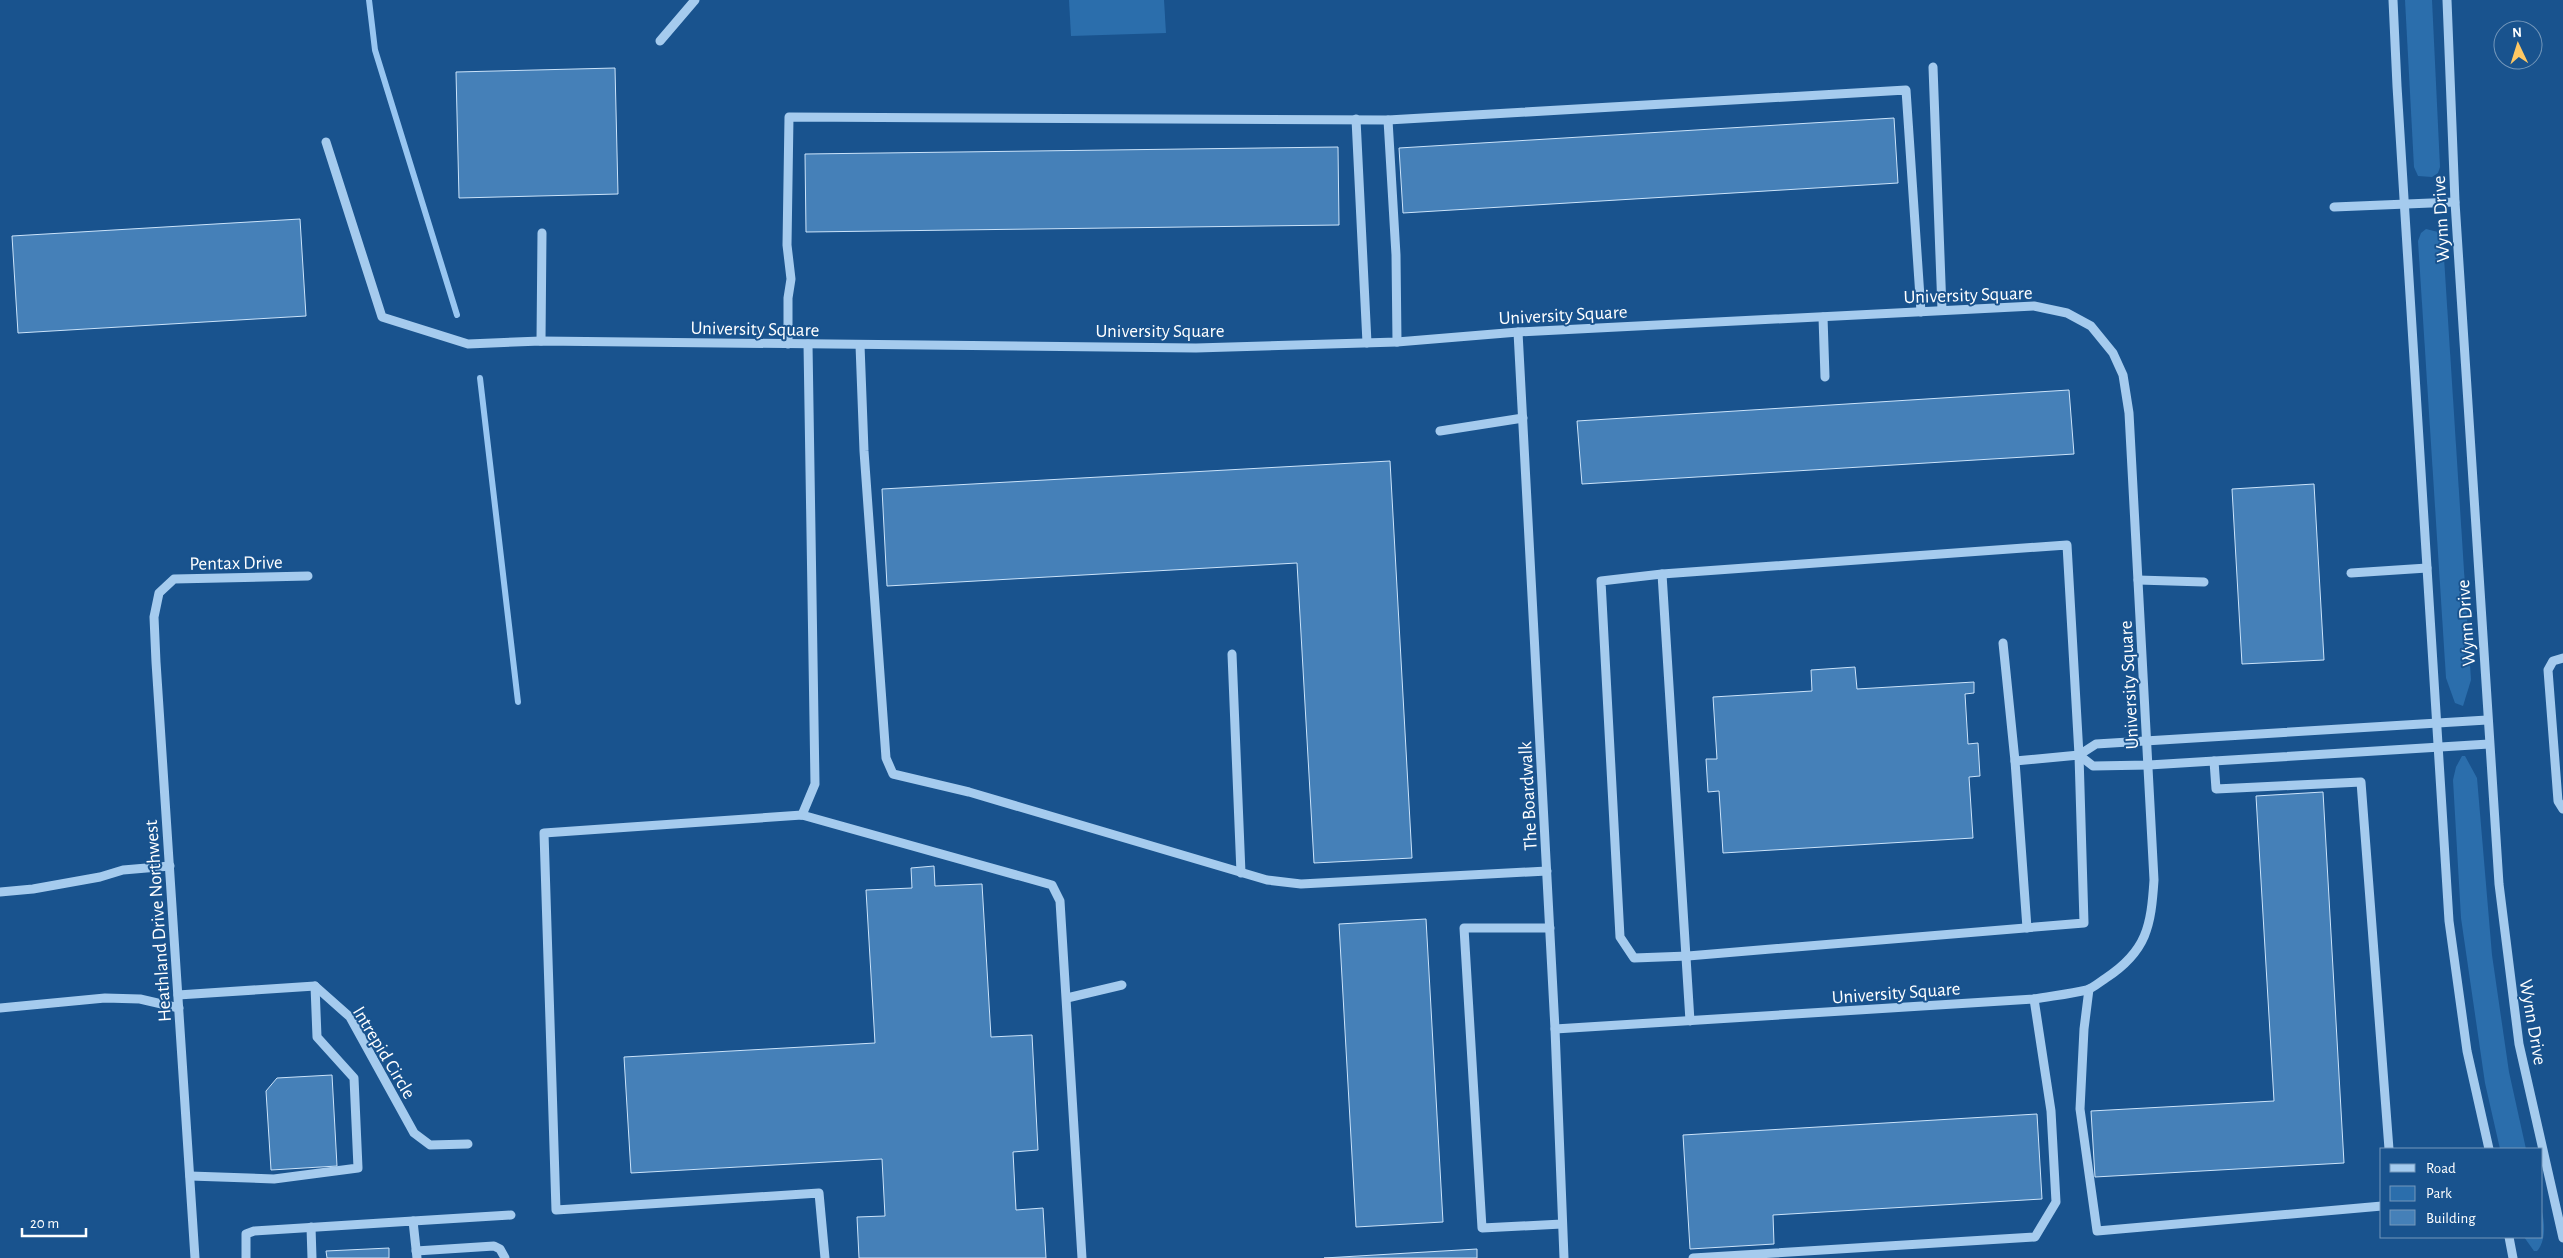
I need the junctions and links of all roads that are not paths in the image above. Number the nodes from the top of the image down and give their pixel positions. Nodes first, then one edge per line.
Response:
1 (695, 0) edge
2 (2394, 0) edge
3 (2447, 0) edge
4 (660, 40) dead end
5 (1933, 68) dead end
6 (1356, 119) junction
7 (1388, 120) junction
8 (326, 142) dead end
9 (2455, 202) junction
10 (2404, 204) junction
11 (2334, 207) dead end
12 (542, 233) dead end
13 (1942, 310) junction
14 (1920, 312) junction
15 (1822, 317) junction
16 (1518, 332) junction
17 (541, 341) junction
18 (1398, 342) junction
19 (1367, 343) junction
20 (788, 344) junction
21 (808, 344) junction
22 (860, 345) junction
23 (1825, 377) dead end
24 (1523, 418) junction
25 (1440, 431) dead end
26 (2427, 568) junction
27 (2350, 573) dead end
28 (1662, 574) junction
29 (308, 576) dead end
30 (2138, 580) junction
31 (2204, 582) dead end
32 (166, 586) joint
33 (2003, 643) dead end
34 (1232, 654) dead end
35 (2563, 658) edge
36 (2487, 720) junction
37 (2436, 723) junction
38 (2148, 741) junction
39 (2489, 744) junction
40 (2438, 747) junction
41 (2079, 756) junction
42 (2015, 761) junction
43 (2214, 761) junction
44 (2149, 765) junction
45 (2563, 809) edge
46 (802, 815) junction
47 (170, 866) junction
48 (1547, 871) junction
49 (1241, 873) junction
50 (0, 892) edge
51 (1550, 928) junction
52 (2027, 928) junction
53 (1688, 956) junction
54 (1122, 985) dead end
55 (315, 986) junction
56 (2089, 989) junction
57 (178, 995) junction
58 (1067, 998) junction
59 (2034, 999) junction
60 (0, 1008) edge
61 (179, 1008) junction
62 (1690, 1021) junction
63 (1556, 1029) junction
64 (468, 1144) dead end
65 (2389, 1148) edge
66 (2489, 1148) edge
67 (2543, 1148) edge
68 (2543, 1150) edge
69 (190, 1176) junction
70 (2380, 1206) edge
71 (511, 1215) dead end
72 (413, 1221) junction
73 (1562, 1224) junction
74 (311, 1228) junction
75 (2509, 1238) edge
76 (2563, 1238) edge
77 (417, 1254) edge
78 (194, 1258) edge
79 (246, 1258) edge
80 (312, 1258) edge
81 (505, 1258) edge
82 (825, 1258) edge
83 (1082, 1258) edge
84 (1564, 1258) edge
85 (1693, 1258) edge
86 (2513, 1258) edge

1 - 4 street
2 - 10 street, Wynn Drive
3 - 9 street, Wynn Drive
5 - 13 street
6 - 7 street
6 - 19 street
6 - 20 street
7 - 14 street
7 - 18 street
8 - 17 street, University Square
9 - 10 street
9 - 36 street, Wynn Drive
10 - 11 street
10 - 26 street, Wynn Drive
12 - 17 street
13 - 14 street, University Square
13 - 30 street, University Square
14 - 15 street, University Square
15 - 16 street, University Square
15 - 23 street
16 - 18 street, University Square
16 - 24 street, The Boardwalk
17 - 20 street, University Square
18 - 19 street, University Square
19 - 22 street, University Square
20 - 21 street, University Square
21 - 22 street, University Square
21 - 46 street
22 - 49 street
24 - 25 street
24 - 48 street, The Boardwalk
26 - 27 street
26 - 37 street, Wynn Drive
28 - 41 street
28 - 53 street
28 - 53 street
29 - 32 street, Pentax Drive
30 - 31 street
30 - 38 street, University Square
32 - 47 street, Heathland Drive Northwest
33 - 42 street
34 - 49 street
35 - 45 street
36 - 37 street
36 - 39 street, Wynn Drive
37 - 38 street
37 - 40 street, Wynn Drive
38 - 41 street
38 - 44 street, University Square
39 - 40 street
39 - 67 street, Wynn Drive
40 - 43 street
40 - 66 street, Wynn Drive
41 - 42 street
41 - 44 street
41 - 52 street
42 - 52 street
43 - 44 street
43 - 65 street
44 - 56 street, University Square
46 - 58 street
46 - 82 street
47 - 50 street
47 - 57 street, Heathland Drive Northwest
48 - 49 street
48 - 51 street, The Boardwalk
51 - 63 street, The Boardwalk
51 - 73 street
52 - 53 street
53 - 62 street
54 - 58 street
55 - 57 street
55 - 64 street, Intrepid Circle
55 - 69 street
56 - 59 street, University Square
56 - 70 street
57 - 61 street, Heathland Drive Northwest
58 - 83 street
59 - 62 street, University Square
59 - 85 street
60 - 61 street
61 - 69 street, Heathland Drive Northwest
62 - 63 street, University Square
63 - 73 street, The Boardwalk
68 - 76 street, Wynn Drive
69 - 78 street, Heathland Drive Northwest
71 - 72 street
72 - 74 street
72 - 77 street
73 - 84 street, The Boardwalk
74 - 79 street
74 - 80 street
75 - 86 street
77 - 81 street

